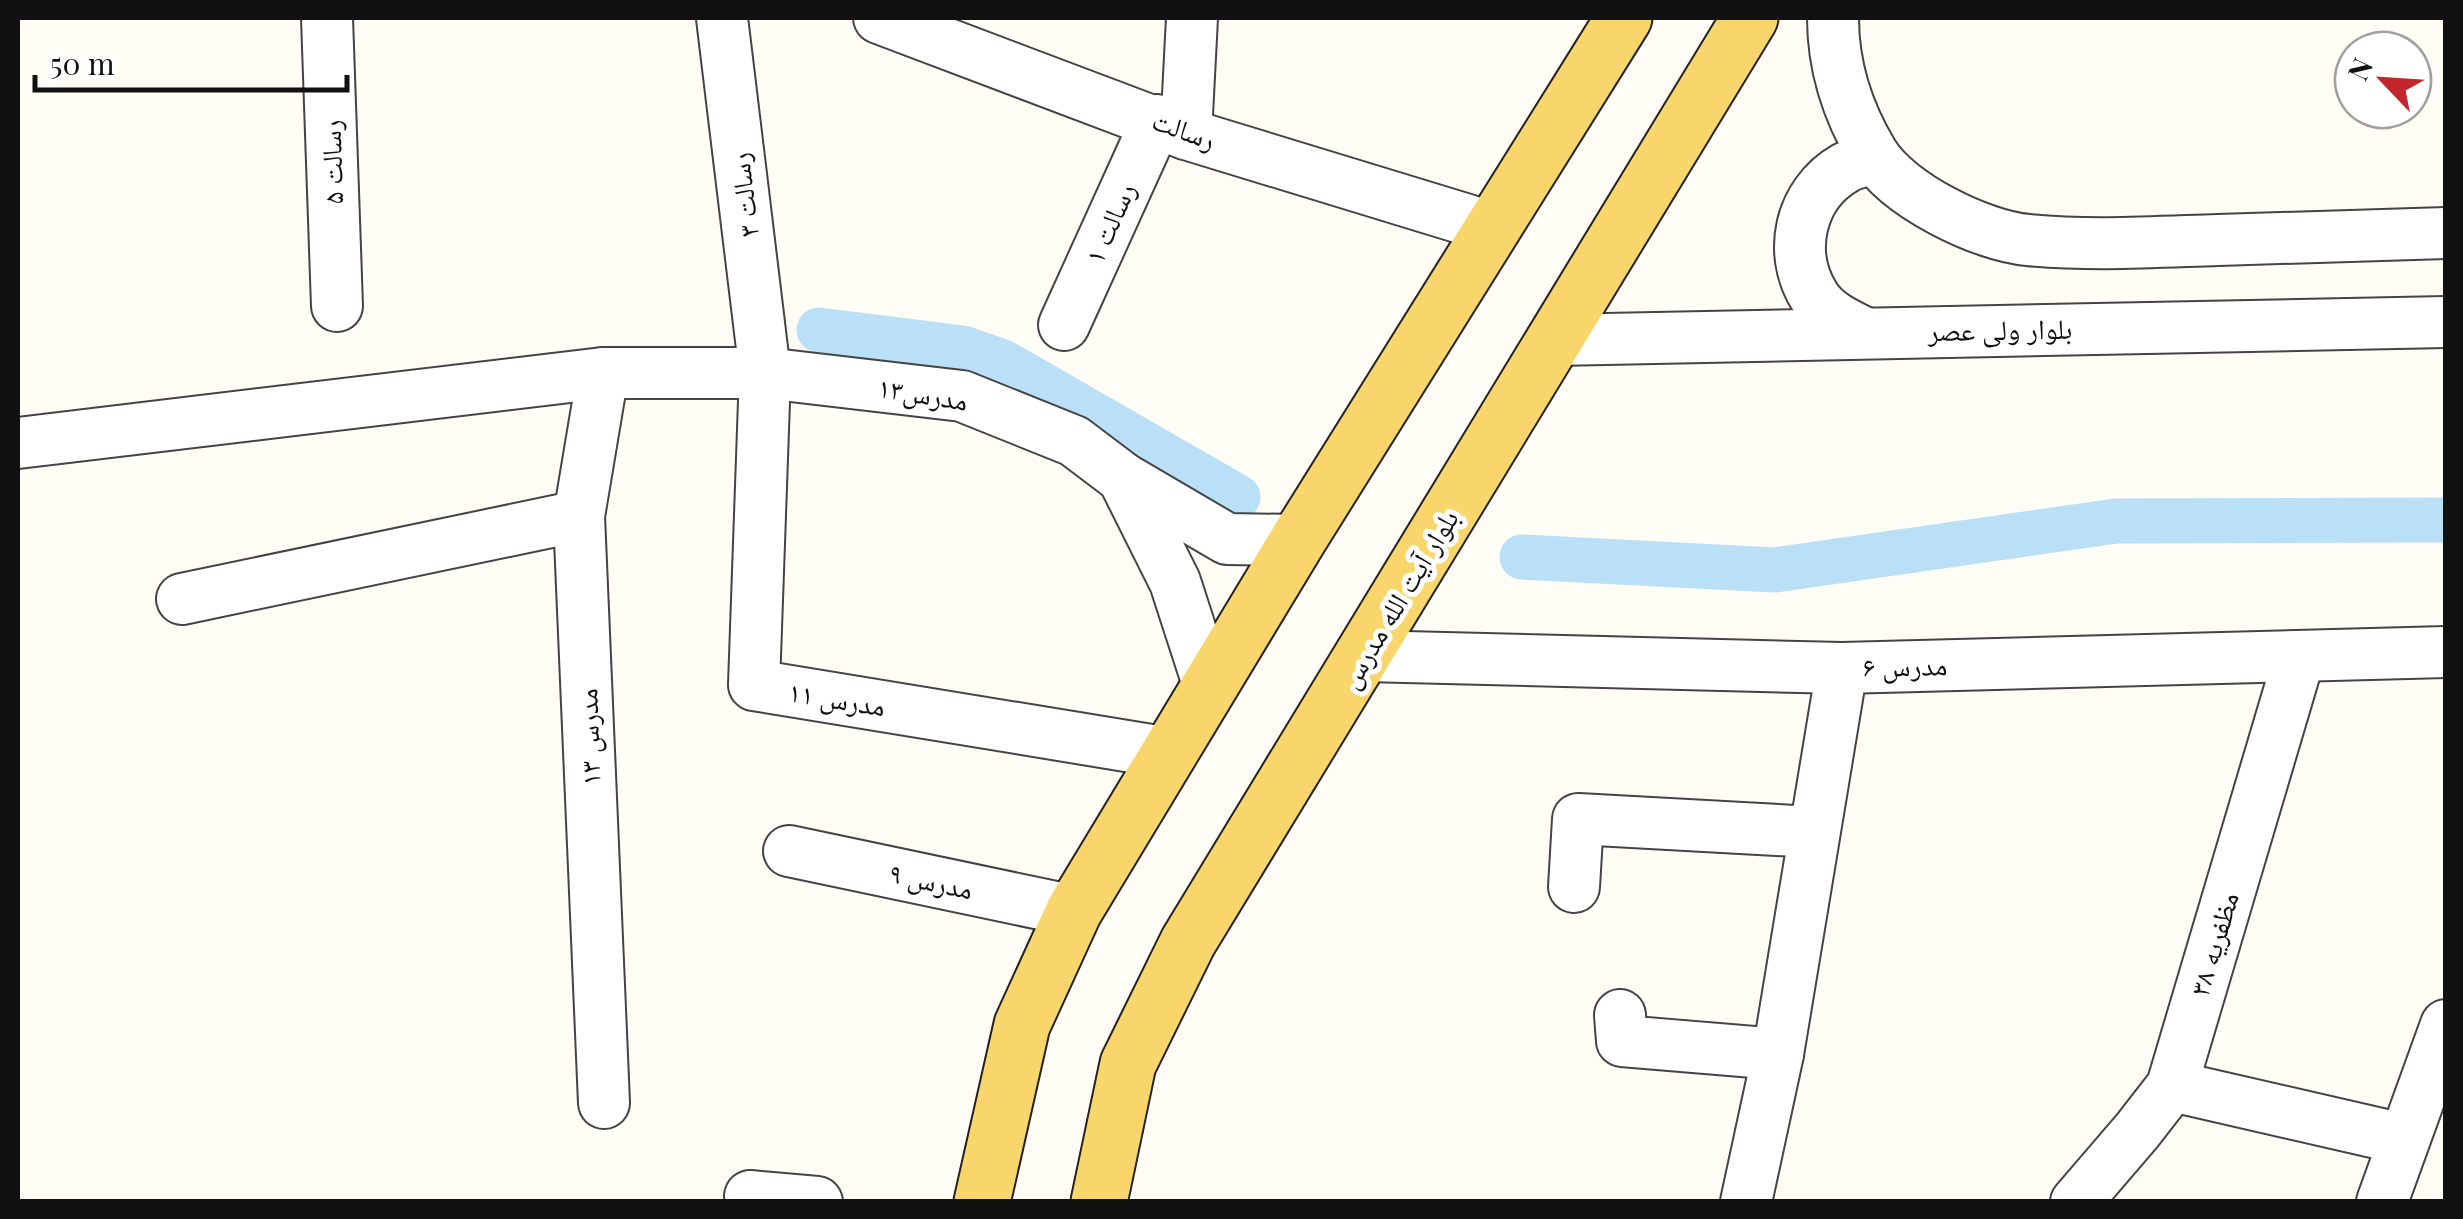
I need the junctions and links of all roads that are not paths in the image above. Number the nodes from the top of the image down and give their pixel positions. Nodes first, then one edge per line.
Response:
1 (327, 18) edge
2 (722, 18) edge
3 (879, 18) edge
4 (1192, 18) edge
5 (1750, 18) edge
6 (1833, 18) edge
7 (924, 26) edge
8 (1608, 26) edge
9 (1172, 127) junction
10 (1874, 158) junction
11 (1494, 228) junction
12 (2446, 233) edge
13 (336, 306) dead end
14 (2446, 322) edge
15 (1064, 325) dead end
16 (1863, 332) junction
17 (1554, 340) junction
18 (603, 372) junction
19 (765, 373) junction
20 (18, 444) edge
21 (1123, 478) junction
22 (579, 516) junction
23 (1298, 540) junction
24 (182, 599) dead end
25 (2446, 652) edge
26 (1364, 656) junction
27 (2299, 658) junction
28 (1842, 668) junction
29 (1209, 687) junction
30 (1169, 753) junction
31 (1814, 832) junction
32 (789, 851) dead end
33 (1574, 887) dead end
34 (1074, 911) junction
35 (1620, 1015) dead end
36 (2446, 1025) edge
37 (1778, 1054) junction
38 (2172, 1086) junction
39 (604, 1103) dead end
40 (2404, 1139) junction
41 (750, 1196) dead end
42 (817, 1202) edge
43 (982, 1202) edge
44 (1099, 1202) edge
45 (1746, 1202) edge
46 (2076, 1202) edge
47 (2382, 1202) edge

1 - 13 street, رسالت ۵
2 - 19 street, رسالت ۳
3 - 7 street, رسالت
4 - 9 street
5 - 17 main road, بلوار آیت الله مدرس
6 - 10 street
7 - 9 street, رسالت
8 - 11 main road
9 - 11 street, رسالت
9 - 15 street, رسالت ۱
10 - 12 street
10 - 16 street
11 - 23 main road
14 - 16 street, بلوار ولی عصر
16 - 17 street, بلوار ولی عصر
17 - 26 main road, بلوار آیت الله مدرس
18 - 19 street
18 - 20 street
18 - 22 street, مدرس ۱۳
19 - 21 street, مدرس۱۳
19 - 30 street, مدرس ۱۱
21 - 23 street, مدرس۱۳
21 - 29 street, مدرس۱۳
22 - 24 street
22 - 39 street, مدرس ۱۳
23 - 29 main road
25 - 27 street, مدرس ۶
26 - 28 street, مدرس ۶
26 - 44 main road, بلوار آیت الله مدرس
27 - 28 street, مدرس ۶
27 - 38 street, مظفریه ۳۸
28 - 31 street
29 - 30 main road
30 - 34 main road
31 - 33 street
31 - 37 street
32 - 34 street, مدرس ۹
34 - 43 main road
35 - 37 street
36 - 40 street
37 - 45 street
38 - 40 street
38 - 46 street, مظفریه ۳۸
40 - 47 street
41 - 42 street

